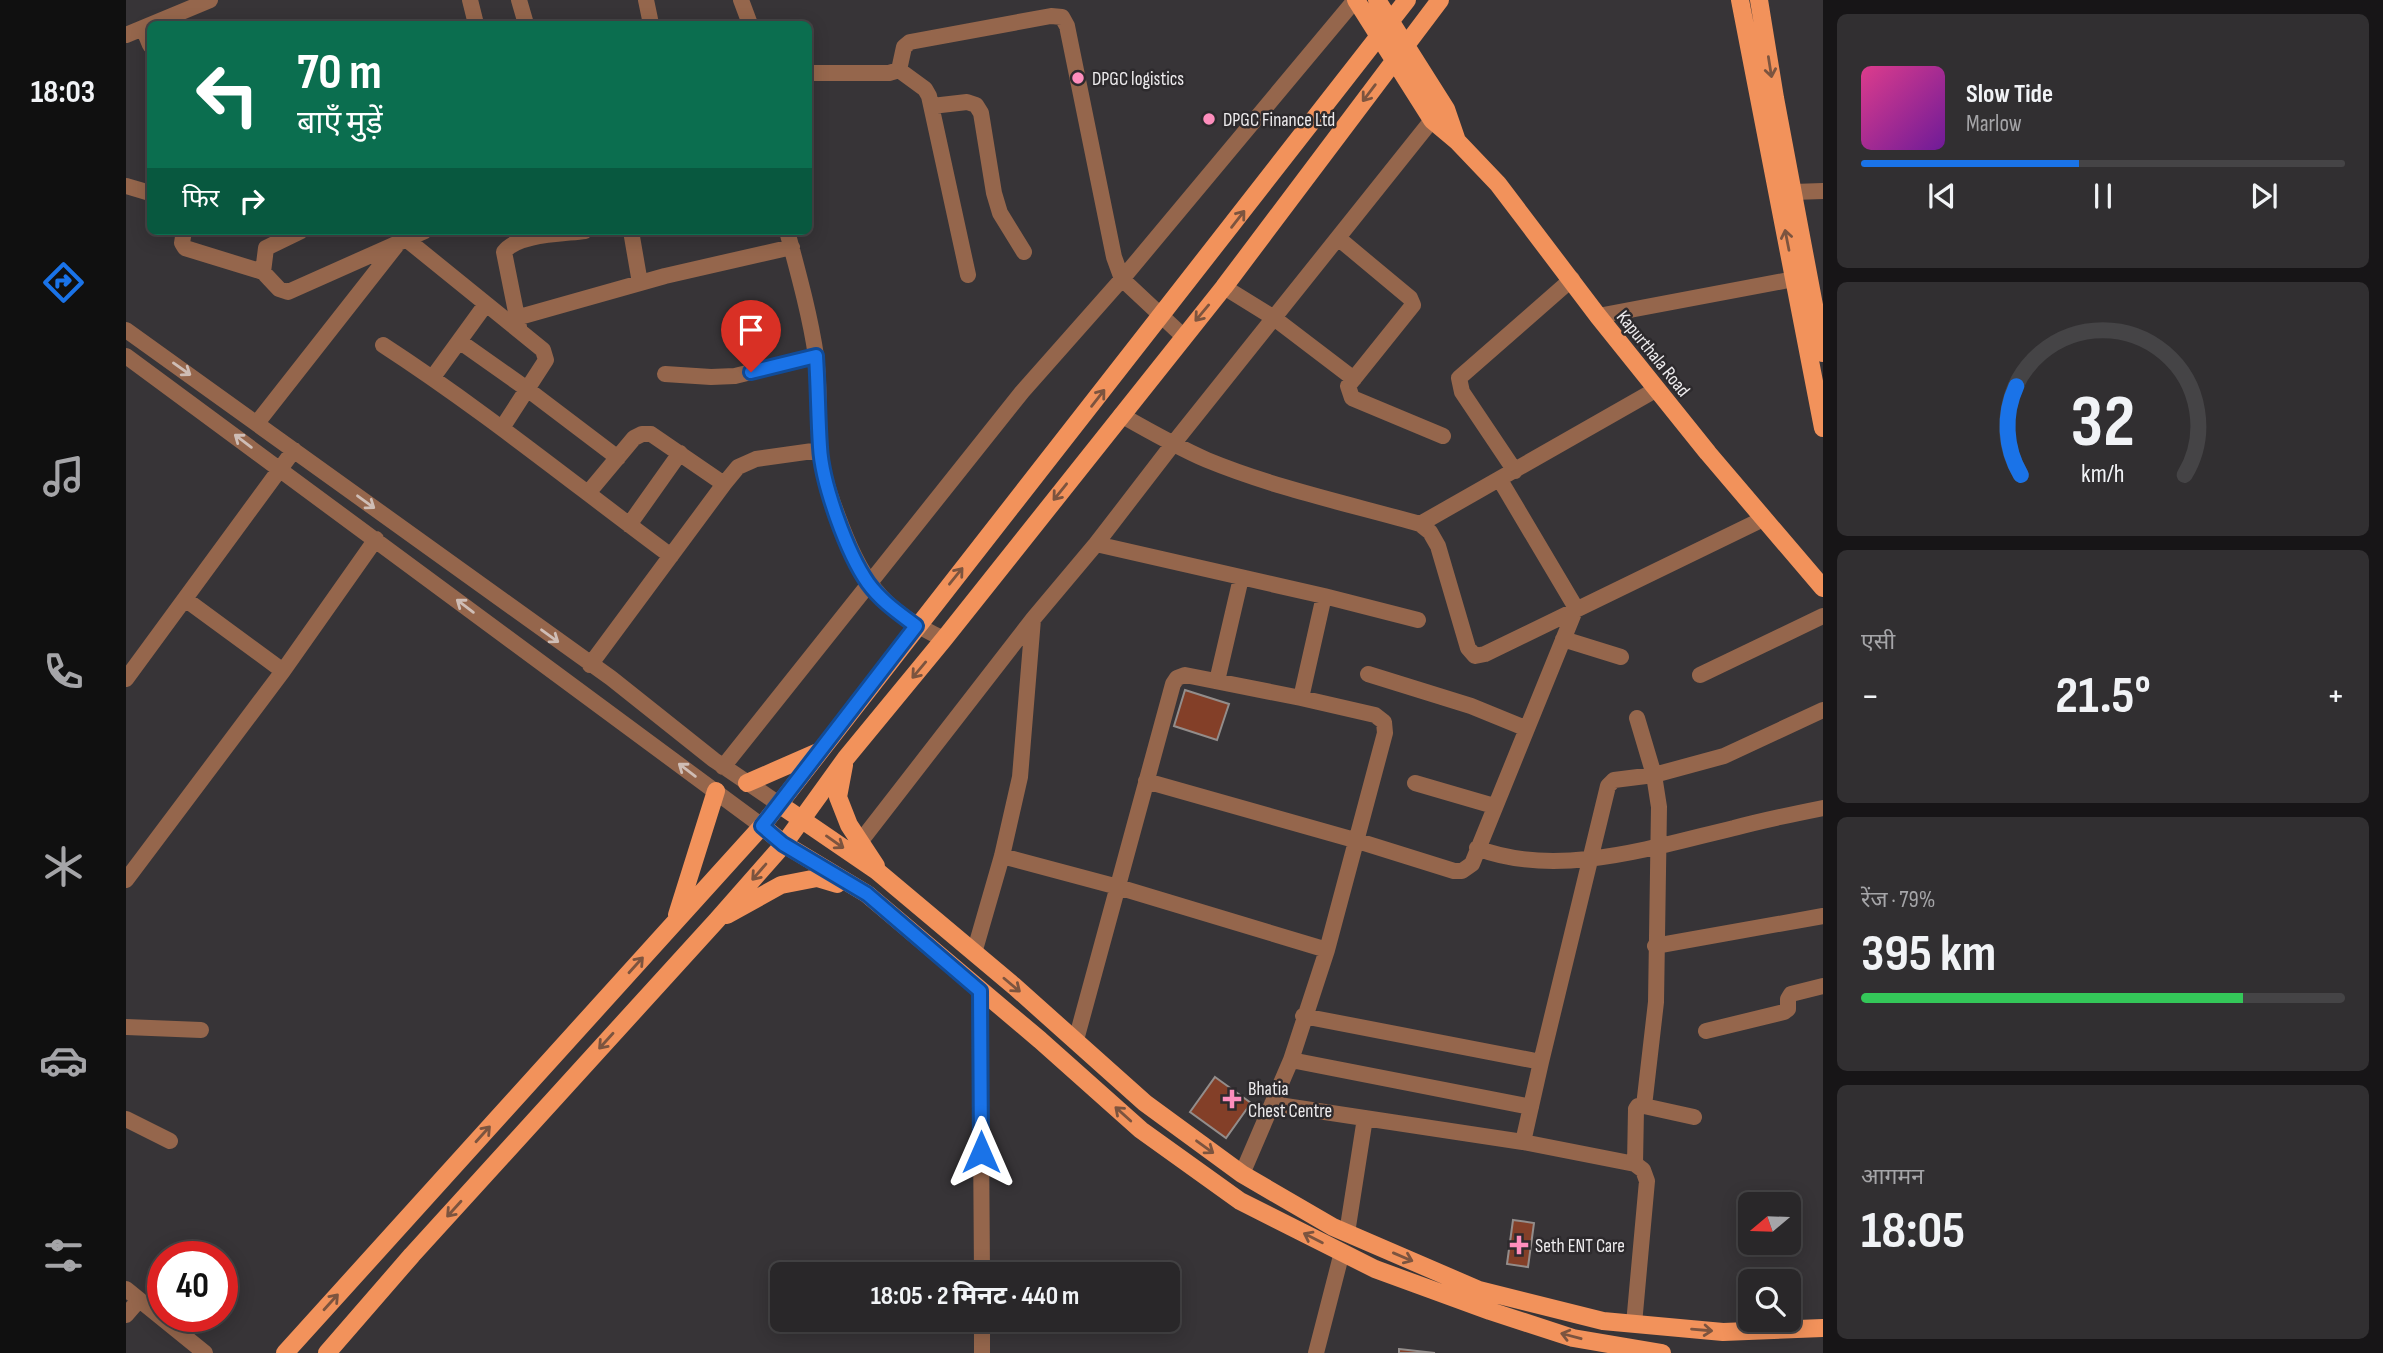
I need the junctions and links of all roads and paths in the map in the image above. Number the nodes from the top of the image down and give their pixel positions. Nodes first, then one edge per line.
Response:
1 (210, 0) edge
2 (470, 0) edge
3 (519, 0) edge
4 (646, 0) edge
5 (741, 0) edge
6 (1355, 0) edge
7 (1377, 0) edge
8 (1407, 0) edge
9 (1440, 0) edge
10 (1740, 0) edge
11 (1759, 0) edge
12 (173, 20) edge
13 (475, 21) edge
14 (525, 21) edge
15 (650, 21) edge
16 (749, 21) edge
17 (1390, 22) junction
18 (147, 26) edge
19 (143, 27) junction
20 (126, 35) edge
21 (147, 37) edge
22 (1378, 38) junction
23 (1406, 45) junction
24 (1394, 61) junction
25 (899, 70) junction
26 (812, 74) edge
27 (932, 106) junction
28 (1432, 120) junction
29 (1457, 141) junction
30 (126, 186) edge
31 (1823, 191) edge
32 (147, 192) edge
33 (1793, 192) junction
34 (183, 235) edge
35 (293, 235) edge
36 (416, 235) edge
37 (556, 235) edge
38 (632, 235) edge
39 (1338, 238) junction
40 (790, 239) edge
41 (403, 241) junction
42 (1024, 252) dead end
43 (263, 272) junction
44 (968, 275) dead end
45 (1122, 279) junction
46 (1572, 279) junction
47 (1794, 279) junction
48 (640, 283) junction
49 (1224, 287) junction
50 (486, 304) junction
51 (1598, 316) junction
52 (1162, 317) junction
53 (1273, 318) junction
54 (518, 325) junction
55 (126, 330) edge
56 (1183, 337) junction
57 (459, 341) junction
58 (383, 345) dead end
59 (1823, 353) edge
60 (126, 356) edge
61 (816, 356) junction
62 (665, 374) dead end
63 (433, 377) junction
64 (1354, 379) junction
65 (527, 388) junction
66 (1657, 389) junction
67 (1121, 415) junction
68 (257, 423) junction
69 (502, 428) junction
70 (1823, 428) edge
71 (1443, 436) dead end
72 (1173, 444) junction
73 (295, 450) junction
74 (820, 450) junction
75 (680, 453) junction
76 (618, 458) junction
77 (281, 469) junction
78 (1515, 471) junction
79 (1500, 480) junction
80 (724, 484) junction
81 (587, 493) junction
82 (1763, 519) junction
83 (629, 524) junction
84 (1420, 524) junction
85 (376, 539) junction
86 (1096, 544) junction
87 (671, 556) junction
88 (1241, 578) junction
89 (868, 583) junction
90 (1823, 588) edge
91 (1324, 596) junction
92 (185, 599) junction
93 (1576, 608) junction
94 (1823, 616) edge
95 (1033, 619) junction
96 (1418, 620) dead end
97 (916, 626) junction
98 (944, 639) junction
99 (1563, 639) junction
100 (1621, 657) dead end
101 (590, 665) junction
102 (283, 671) junction
103 (1368, 674) dead end
104 (1700, 675) dead end
105 (126, 679) edge
106 (1217, 681) junction
107 (1301, 698) junction
108 (1823, 710) edge
109 (1637, 718) dead end
110 (1525, 728) junction
111 (821, 750) junction
112 (846, 758) junction
113 (723, 766) junction
114 (1654, 775) junction
115 (1146, 781) junction
116 (747, 783) junction
117 (1415, 783) dead end
118 (716, 791) junction
119 (779, 804) junction
120 (1494, 806) junction
121 (1823, 808) edge
122 (802, 819) junction
123 (762, 826) junction
124 (1358, 841) junction
125 (860, 842) junction
126 (783, 844) junction
127 (1659, 847) junction
128 (1477, 848) junction
129 (1002, 856) junction
130 (1591, 859) junction
131 (884, 877) junction
132 (126, 880) edge
133 (1118, 887) junction
134 (867, 894) junction
135 (1823, 916) edge
136 (717, 920) junction
137 (675, 922) junction
138 (1655, 946) junction
139 (1327, 950) junction
140 (974, 953) junction
141 (1823, 986) edge
142 (980, 991) junction
143 (1303, 1016) junction
144 (126, 1027) edge
145 (201, 1030) dead end
146 (1706, 1031) dead end
147 (1076, 1040) junction
148 (1291, 1060) junction
149 (1541, 1062) junction
150 (1272, 1104) junction
151 (1644, 1106) junction
152 (1531, 1107) junction
153 (1694, 1117) dead end
154 (1365, 1118) junction
155 (126, 1119) edge
156 (170, 1141) dead end
157 (1524, 1142) junction
158 (1635, 1164) junction
159 (1242, 1174) junction
160 (1348, 1233) junction
161 (1342, 1252) junction
162 (982, 1262) edge
163 (126, 1289) edge
164 (139, 1300) junction
165 (126, 1315) edge
166 (1634, 1324) junction
167 (1823, 1328) edge
168 (982, 1332) edge
169 (1628, 1350) edge
170 (199, 1351) edge
171 (285, 1353) edge
172 (327, 1353) edge
173 (982, 1353) edge
174 (1316, 1353) edge
175 (1662, 1353) edge

1 - 12 street
2 - 13 street
3 - 14 street
4 - 15 street
5 - 16 street
6 - 22 main road, Kapurthala Road
6 - 45 street
7 - 17 main road
8 - 17 main road
9 - 23 main road
47 -> 10 main road
11 -> 33 main road
17 - 22 main road
17 - 23 main road
18 - 19 street
19 - 20 street
19 - 21 street
22 - 24 main road, Kapurthala Road
52 -> 22 main road
23 - 24 main road
23 - 29 main road
24 - 28 main road, Kapurthala Road
24 -> 49 main road
25 - 26 street
25 - 27 street
25 - 45 street
27 - 42 street
27 - 44 street
28 - 29 main road, Kapurthala Road
28 - 39 street
29 - 46 main road, Kapurthala Road
30 - 32 street
31 - 33 street
33 - 59 main road
34 - 43 street
35 - 43 street
36 - 41 street
37 - 54 street
38 - 48 street
39 - 53 street
39 - 64 street
40 - 48 street
40 - 61 street
41 - 43 street
41 - 50 street
41 - 68 street
45 - 52 street
45 - 89 street
46 - 51 main road, Kapurthala Road
46 - 78 street
47 - 51 street
47 - 70 main road
48 - 54 street
49 - 53 street
49 -> 56 main road
50 - 54 street
50 - 57 street
51 - 66 main road, Kapurthala Road
52 - 56 street
97 -> 52 main road
53 - 64 street
53 - 72 street
54 - 65 street
55 -> 68 street
56 - 67 main road
57 - 63 street
57 - 65 street
58 - 63 street
77 -> 60 street
61 - 62 street
61 - 74 street
63 - 69 street
64 - 71 street
65 - 69 street
65 - 76 street
66 - 78 street
66 - 82 main road, Kapurthala Road
67 - 72 street
67 -> 98 main road
68 - 73 street
69 - 81 street
72 - 84 street
72 - 86 street
73 - 77 street
73 -> 101 street
74 - 80 street
74 - 89 street
75 - 76 street
75 - 80 street
75 - 83 street
76 - 81 street
77 - 85 street
77 - 92 street
78 - 79 street
79 - 84 street
79 - 93 street
80 - 87 street
81 - 83 street
82 - 90 main road, Kapurthala Road
82 - 93 street
83 - 87 street
84 - 93 street
85 - 102 street
118 -> 85 street
86 - 88 street
86 - 95 street
87 - 101 street
88 - 91 street
88 - 106 street
89 - 97 street
89 - 113 street
91 - 96 street
91 - 107 street
92 - 102 street
92 - 105 street
93 - 99 street
94 - 104 street
95 - 125 street
95 - 129 street
97 - 98 street
97 - 111 main road
98 -> 112 main road
99 - 100 street
99 - 110 street
101 - 113 street
102 - 132 street
103 - 110 street
106 - 107 street
106 - 115 street
107 - 124 street
108 - 114 street
109 - 114 street
110 - 120 street
111 - 116 main road
111 - 119 main road
112 - 122 main road
112 - 125 main road
113 - 116 street
114 - 127 street
114 - 130 street
115 - 124 street
115 - 133 street
116 - 119 street
117 - 120 street
118 - 123 street
118 - 137 main road
119 - 122 main road
119 - 123 main road
120 - 128 street
121 - 127 street
122 - 126 main road
122 -> 131 main road
123 - 126 main road
123 - 137 main road
124 - 128 street
124 - 139 street
125 - 131 main road
126 - 134 main road
126 -> 136 main road
127 - 130 street
127 - 138 street
128 - 130 street
129 - 133 street
129 - 140 street
130 - 149 street
131 - 140 main road
133 - 139 street
133 - 147 street
134 - 136 main road
134 - 142 main road
135 - 138 street
136 -> 172 main road
171 -> 137 main road
138 - 151 street
139 - 143 street
140 -> 147 main road
141 - 146 street
161 -> 142 main road
142 - 162 street
143 - 148 street
143 - 149 street
144 - 145 street
147 -> 159 main road
148 - 150 street
148 - 152 street
149 - 152 street
150 - 154 street
150 - 159 street
151 - 153 street
151 - 158 street
152 - 157 street
154 - 157 street
154 - 160 street
155 - 156 street
157 - 158 street
158 - 166 street
159 - 160 main road
160 -> 166 main road
169 -> 161 main road
161 - 174 street
163 - 164 street
164 - 165 street
164 - 170 street
166 -> 167 main road
168 - 173 street
169 - 175 main road

